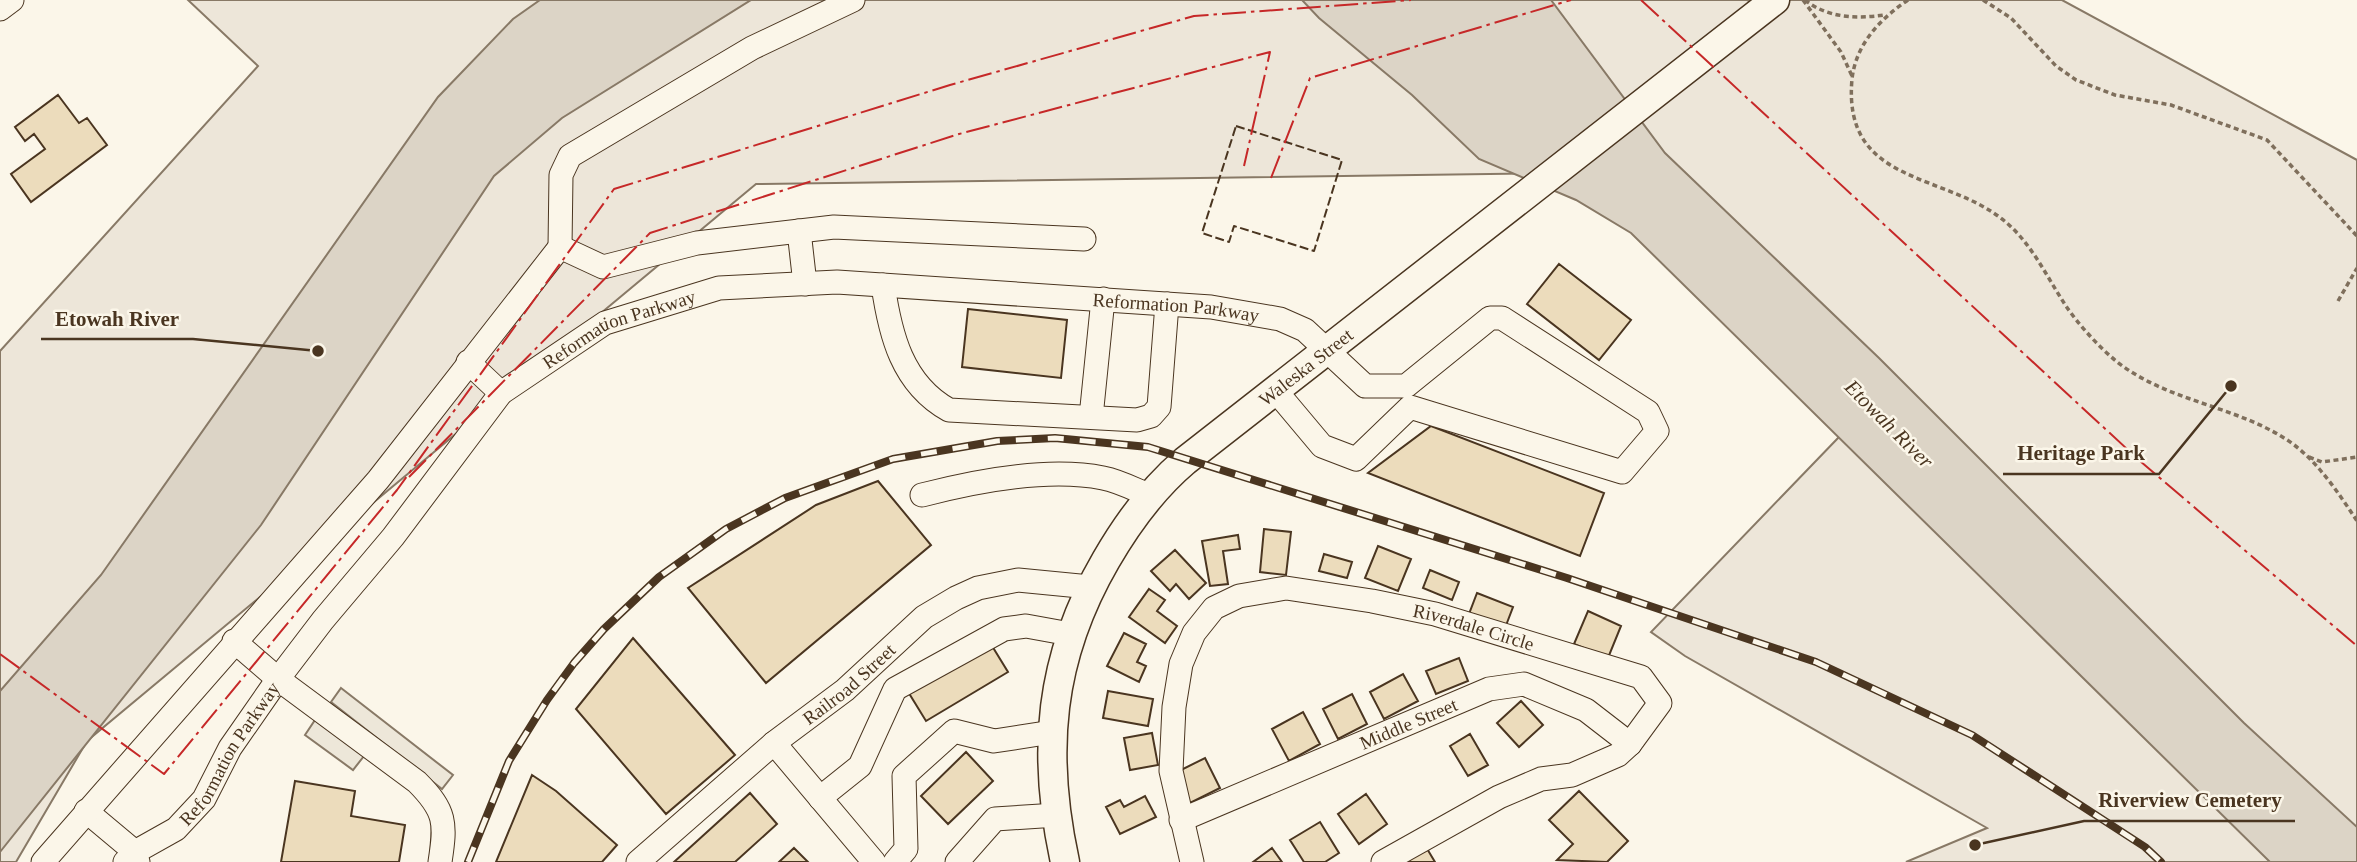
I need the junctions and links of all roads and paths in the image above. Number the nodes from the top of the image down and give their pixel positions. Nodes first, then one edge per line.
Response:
1 (12, 0) edge
2 (853, 0) edge
3 (1775, 0) edge
4 (1804, 0) edge
5 (1908, 0) edge
6 (1983, 0) edge
7 (0, 9) edge
8 (1886, 15) junction
9 (1853, 78) junction
10 (799, 231) junction
11 (2357, 236) edge
12 (1084, 239) dead end
13 (560, 247) junction
14 (2357, 268) edge
15 (805, 284) junction
16 (883, 285) junction
17 (1103, 299) junction
18 (2338, 301) dead end
19 (1167, 304) junction
20 (1327, 349) junction
21 (468, 362) junction
22 (1275, 390) junction
23 (501, 393) junction
24 (1408, 397) junction
25 (1091, 417) junction
26 (2306, 456) junction
27 (2357, 457) edge
28 (922, 495) dead end
29 (1148, 495) junction
30 (2357, 521) edge
31 (1090, 587) junction
32 (1070, 634) junction
33 (234, 641) junction
34 (278, 679) junction
35 (1052, 732) junction
36 (774, 743) junction
37 (1630, 744) junction
38 (821, 798) junction
39 (86, 811) junction
40 (1058, 815) junction
41 (1181, 820) junction
42 (133, 859) edge
43 (43, 862) edge
44 (440, 862) edge
45 (638, 862) edge
46 (874, 862) edge
47 (895, 862) edge
48 (957, 862) edge
49 (1065, 862) edge
50 (1192, 862) edge
51 (1383, 862) edge

1 - 7 street
2 - 13 street
3 - 20 main road, Waleska Street
4 - 8 path
4 - 9 path
5 - 8 path
6 - 11 path
8 - 9 path
9 - 26 path
10 - 12 street
10 - 13 street
10 - 15 street
13 - 21 street
14 - 18 path
15 - 16 street, Reformation Parkway
15 - 23 street, Reformation Parkway
16 - 17 street, Reformation Parkway
16 - 25 street
17 - 19 street, Reformation Parkway
17 - 25 street
19 - 20 street, Reformation Parkway
19 - 25 street
20 - 22 main road, Waleska Street
20 - 24 street, Reformation Parkway
21 - 23 street
21 - 33 street
22 - 24 street
22 - 29 main road, Waleska Street
23 - 34 street, Reformation Parkway
24 - 24 street, Reformation Parkway
26 - 27 path
26 - 30 path
28 - 29 street
29 - 31 main road, Waleska Street
31 - 32 main road, Waleska Street
31 - 36 street, Railroad Street
32 - 35 main road, Waleska Street
32 - 38 street
33 - 34 street
33 - 39 street
34 - 42 street, Reformation Parkway
34 - 44 street
35 - 40 main road, Waleska Street
35 - 47 street
36 - 38 street
36 - 45 street, Railroad Street
37 - 41 street, Middle Street
37 - 41 street, Riverdale Circle
37 - 51 street, Riverdale Circle
38 - 46 street
39 - 42 street
39 - 43 street
40 - 48 street
40 - 49 main road, Waleska Street
41 - 50 street, Riverdale Circle

